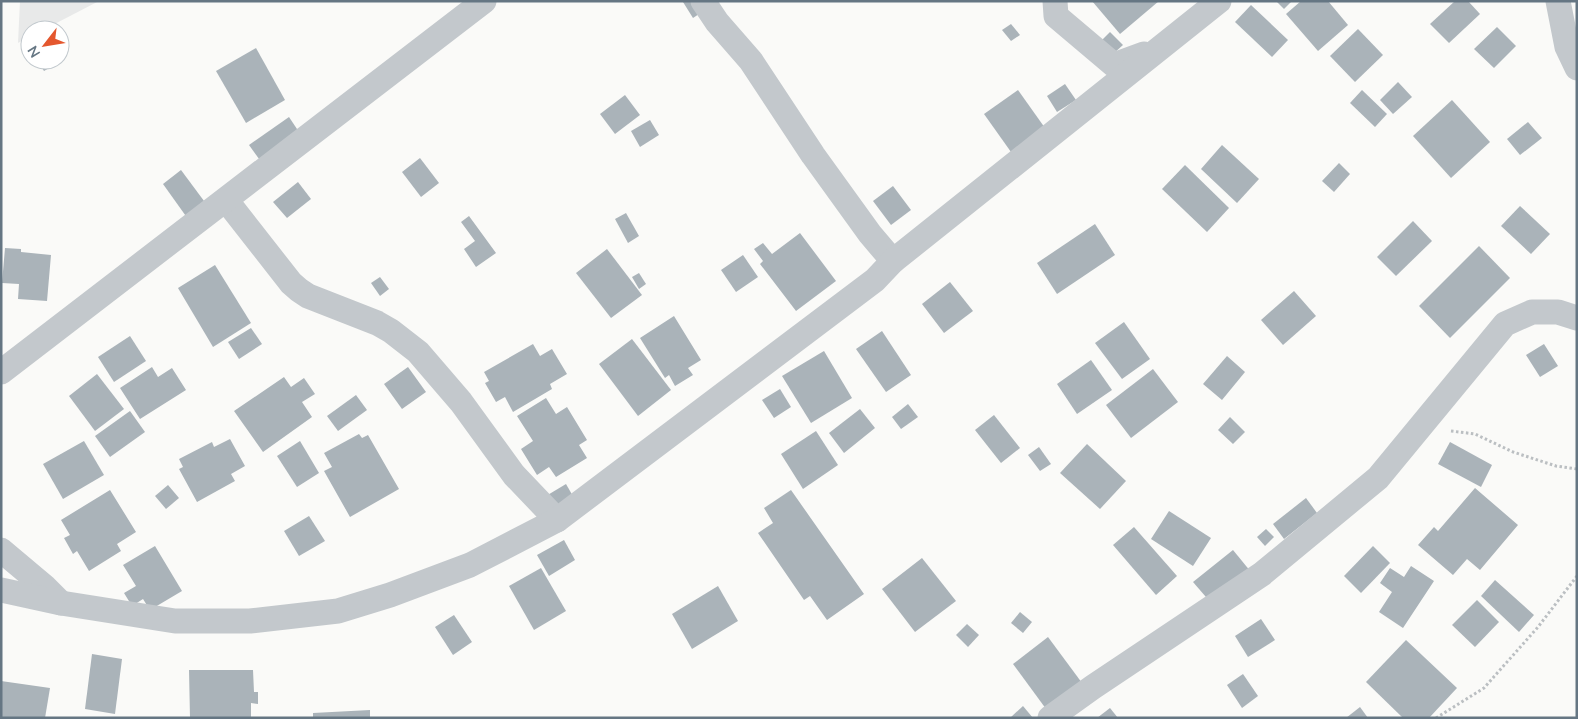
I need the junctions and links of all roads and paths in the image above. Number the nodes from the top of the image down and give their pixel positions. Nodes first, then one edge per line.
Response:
1 (484, 1) edge
2 (703, 1) edge
3 (1055, 1) edge
4 (1220, 1) edge
5 (1558, 1) edge
6 (1158, 49) junction
7 (1573, 55) edge
8 (226, 200) junction
9 (893, 261) junction
10 (1577, 318) edge
11 (1, 372) edge
12 (1443, 430) dead end
13 (1577, 469) edge
14 (557, 520) junction
15 (1, 550) edge
16 (1577, 576) edge
17 (1, 590) edge
18 (61, 603) junction
19 (1050, 718) edge
20 (1436, 718) edge

1 - 8 street
2 - 9 street
3 - 6 street
4 - 6 street
5 - 7 street
6 - 9 street
8 - 11 street
8 - 14 street
9 - 14 street
10 - 19 street
12 - 13 path
14 - 18 street
15 - 18 street
16 - 20 path
17 - 18 street

